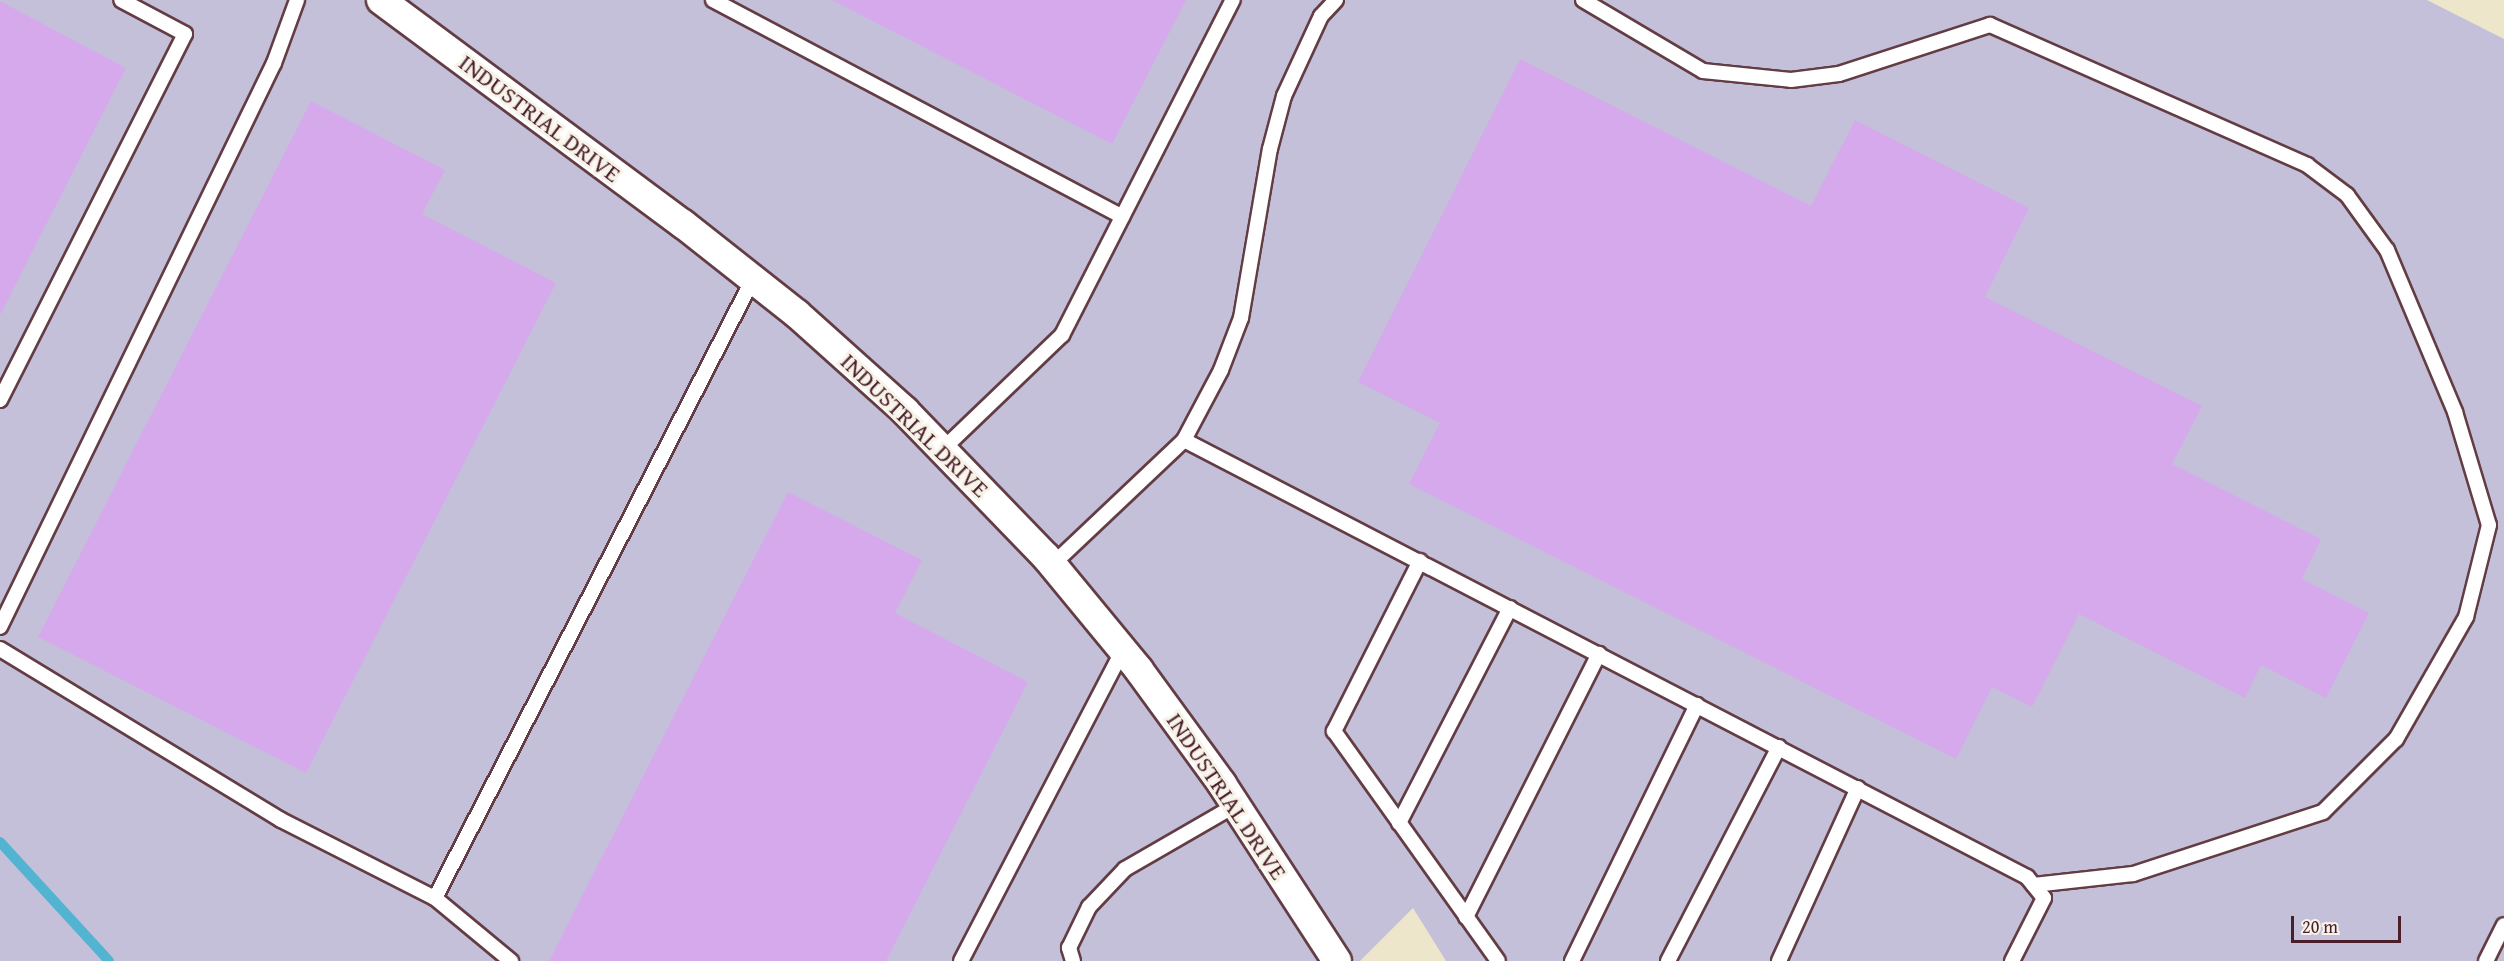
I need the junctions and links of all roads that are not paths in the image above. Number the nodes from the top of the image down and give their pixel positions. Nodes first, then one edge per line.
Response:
1 (122, 0) edge
2 (297, 0) edge
3 (381, 0) edge
4 (713, 0) edge
5 (1233, 0) edge
6 (1336, 0) edge
7 (1582, 0) edge
8 (1122, 217) junction
9 (753, 279) junction
10 (0, 400) edge
11 (1184, 440) junction
12 (943, 449) junction
13 (1420, 561) junction
14 (1052, 565) junction
15 (1510, 608) junction
16 (0, 627) edge
17 (0, 650) edge
18 (1123, 650) junction
19 (1599, 654) junction
20 (1697, 705) junction
21 (1779, 747) junction
22 (1858, 789) junction
23 (1236, 806) junction
24 (1399, 823) junction
25 (2034, 885) junction
26 (435, 898) junction
27 (1466, 917) junction
28 (2504, 924) edge
29 (511, 961) edge
30 (961, 961) edge
31 (1073, 961) edge
32 (1337, 961) edge
33 (1498, 961) edge
34 (1572, 961) edge
35 (1668, 961) edge
36 (1779, 961) edge
37 (2012, 961) edge
38 (2486, 961) edge

1 - 10 lane
2 - 16 lane
3 - 9 street, INDUSTRIAL DRIVE
4 - 8 lane
5 - 8 lane
6 - 11 lane
7 - 25 lane
8 - 12 lane
9 - 12 street, INDUSTRIAL DRIVE
9 - 26 lane
11 - 13 lane
11 - 14 lane
12 - 14 street, INDUSTRIAL DRIVE
13 - 15 lane
13 - 24 lane
14 - 18 street, INDUSTRIAL DRIVE
15 - 19 lane
15 - 24 lane
17 - 26 lane
18 - 23 street, INDUSTRIAL DRIVE
18 - 30 lane
19 - 20 lane
19 - 27 lane
20 - 21 lane
20 - 34 lane
21 - 22 lane
21 - 35 lane
22 - 25 lane
22 - 36 lane
23 - 31 lane
23 - 32 street, INDUSTRIAL DRIVE
24 - 27 lane
25 - 37 lane
26 - 29 lane
27 - 33 lane
28 - 38 lane

